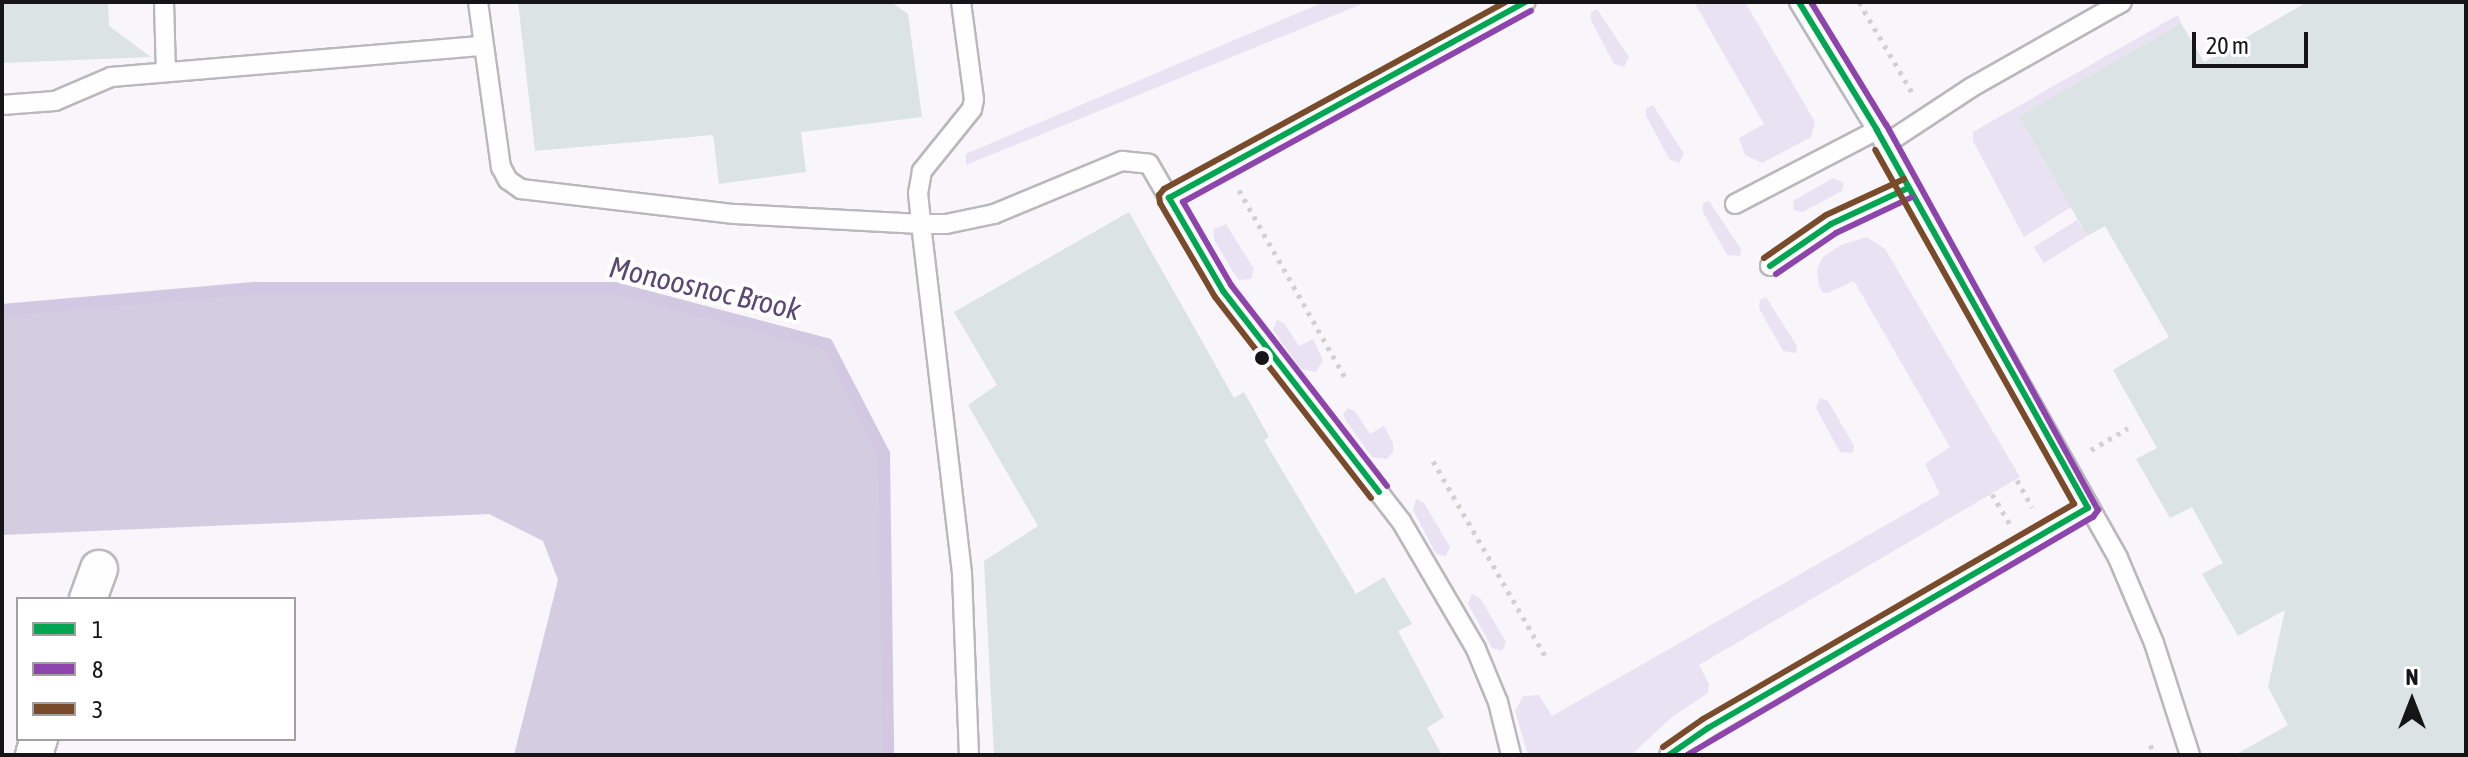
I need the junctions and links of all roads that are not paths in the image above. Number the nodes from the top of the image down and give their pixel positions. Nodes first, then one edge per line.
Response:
1 (164, 2) edge
2 (478, 2) edge
3 (961, 2) edge
4 (1526, 2) edge
5 (1799, 2) edge
6 (2122, 2) edge
7 (483, 46) junction
8 (166, 72) junction
9 (2, 105) edge
10 (1881, 138) junction
11 (1908, 188) junction
12 (1169, 198) junction
13 (1735, 204) dead end
14 (921, 224) junction
15 (1770, 266) dead end
16 (2088, 508) junction
17 (969, 755) edge
18 (1511, 755) edge
19 (1669, 755) edge
20 (2190, 755) edge

1 - 8 lane
2 - 7 lane
3 - 14 lane
4 - 12 lane
5 - 10 lane
6 - 10 lane
7 - 8 lane
7 - 14 lane
8 - 9 lane
10 - 11 lane
10 - 13 lane
11 - 15 lane
11 - 16 lane
12 - 14 lane
12 - 18 lane
14 - 17 lane
16 - 19 lane
16 - 20 lane

